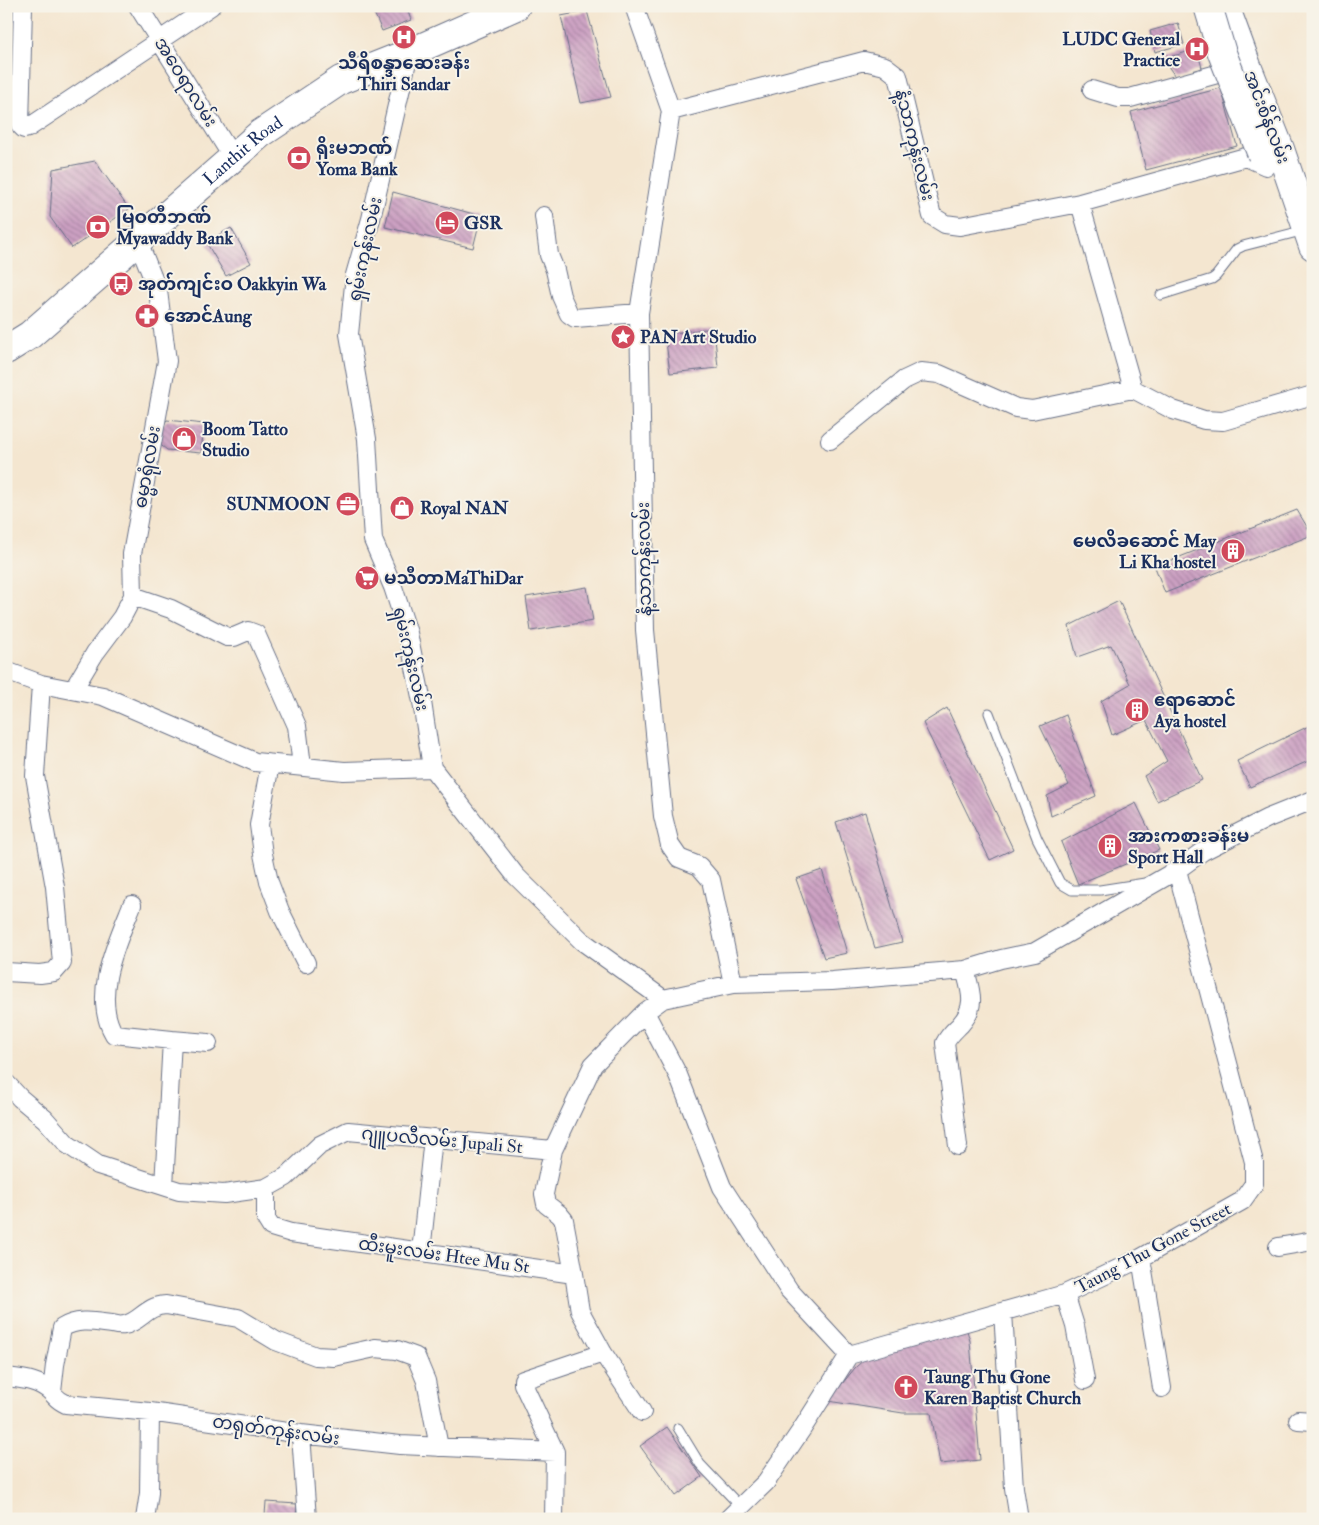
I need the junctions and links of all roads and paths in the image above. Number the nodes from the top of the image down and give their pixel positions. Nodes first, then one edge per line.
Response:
1 (23, 6) edge
2 (138, 6) edge
3 (212, 6) edge
4 (516, 6) edge
5 (634, 6) edge
6 (1208, 6) edge
7 (1225, 6) edge
8 (160, 40) junction
9 (409, 53) junction
10 (1247, 66) junction
11 (1092, 90) dead end
12 (671, 111) junction
13 (233, 158) junction
14 (1264, 160) junction
15 (1294, 190) junction
16 (1080, 203) junction
17 (544, 216) dead end
18 (1311, 234) edge
19 (138, 242) junction
20 (1161, 295) dead end
21 (640, 313) junction
22 (6, 350) edge
23 (1133, 389) junction
24 (1313, 395) edge
25 (830, 440) dead end
26 (133, 596) junction
27 (6, 671) edge
28 (41, 684) junction
29 (73, 690) junction
30 (989, 713) dead end
31 (270, 764) junction
32 (302, 766) junction
33 (432, 768) junction
34 (1313, 800) edge
35 (1177, 870) junction
36 (1159, 881) junction
37 (132, 905) dead end
38 (306, 962) dead end
39 (964, 970) junction
40 (6, 972) edge
41 (733, 984) junction
42 (663, 999) junction
43 (645, 1012) junction
44 (172, 1040) junction
45 (208, 1043) dead end
46 (6, 1083) edge
47 (432, 1138) junction
48 (958, 1146) dead end
49 (553, 1150) junction
50 (164, 1186) junction
51 (266, 1188) junction
52 (1313, 1241) edge
53 (1278, 1247) dead end
54 (421, 1252) junction
55 (1141, 1258) junction
56 (574, 1274) junction
57 (1065, 1294) junction
58 (1003, 1312) junction
59 (603, 1353) junction
60 (849, 1356) junction
61 (6, 1377) edge
62 (1085, 1380) dead end
63 (1162, 1388) dead end
64 (52, 1392) junction
65 (150, 1412) junction
66 (642, 1412) dead end
67 (678, 1428) dead end
68 (301, 1434) junction
69 (439, 1447) junction
70 (555, 1452) junction
71 (734, 1513) edge
72 (145, 1519) edge
73 (306, 1519) edge
74 (554, 1519) edge
75 (1019, 1519) edge

1 - 8 street
2 - 8 street, အဝေရာလမ်း
3 - 8 street
4 - 9 main road, Lanthit Road
5 - 12 street, နံ့သာကုန်းလမ်း
6 - 14 main road, bridge
7 - 10 main road, အင်းစိန်လမ်း
8 - 13 street, အဝေရာလမ်း
9 - 13 main road, Lanthit Road
9 - 33 street, ရှမ်းကုန်းလမ်း
10 - 11 street
10 - 15 main road, အင်းစိန်လမ်း
12 - 16 street, နံ့သာကုန်းလမ်း
12 - 21 street, နံ့သာကုန်းလမ်း
13 - 19 main road, Lanthit Road
14 - 15 main road
14 - 16 street
15 - 18 main road, အင်းစိန်လမ်း
16 - 23 street
17 - 21 street
18 - 20 lane
19 - 22 main road, Lanthit Road
19 - 26 street, ဓမ္မာရုံလမ်း
21 - 41 street, နံ့သာကုန်းလမ်း
23 - 24 street
23 - 25 street
26 - 29 street
26 - 32 street
27 - 28 street
28 - 29 street
28 - 40 street
29 - 31 street
30 - 36 lane
31 - 32 street
31 - 38 street
32 - 33 street
33 - 42 street, ရှမ်းကုန်းလမ်း
34 - 35 street
35 - 36 street
35 - 55 street, Taung Thu Gone Street
36 - 39 street
37 - 44 street
39 - 41 street
39 - 48 street
41 - 42 street
42 - 43 street
43 - 49 street
43 - 60 street
44 - 45 street
44 - 50 street
46 - 50 street, ဂျူပလီလမ်း Jupali St
47 - 49 street, ဂျူပလီလမ်း Jupali St
47 - 51 street, ဂျူပလီလမ်း Jupali St
47 - 54 street
49 - 56 street
50 - 51 street, ဂျူပလီလမ်း Jupali St
51 - 54 street, ထီးမူးလမ်း Htee Mu St
52 - 53 street
54 - 56 street, ထီးမူးလမ်း Htee Mu St
55 - 57 street, Taung Thu Gone Street
55 - 63 street
56 - 59 street
57 - 58 street, Taung Thu Gone Street
57 - 62 street
58 - 60 street, Taung Thu Gone Street
58 - 75 street
59 - 66 street
59 - 70 street
60 - 71 street
61 - 64 street, တရုတ်ကုန်းလမ်း
64 - 65 street, တရုတ်ကုန်းလမ်း
64 - 69 street
65 - 68 street, တရုတ်ကုန်းလမ်း
65 - 72 street
67 - 71 lane
68 - 69 street, တရုတ်ကုန်းလမ်း
68 - 73 street
69 - 70 street, တရုတ်ကုန်းလမ်း
70 - 74 street

